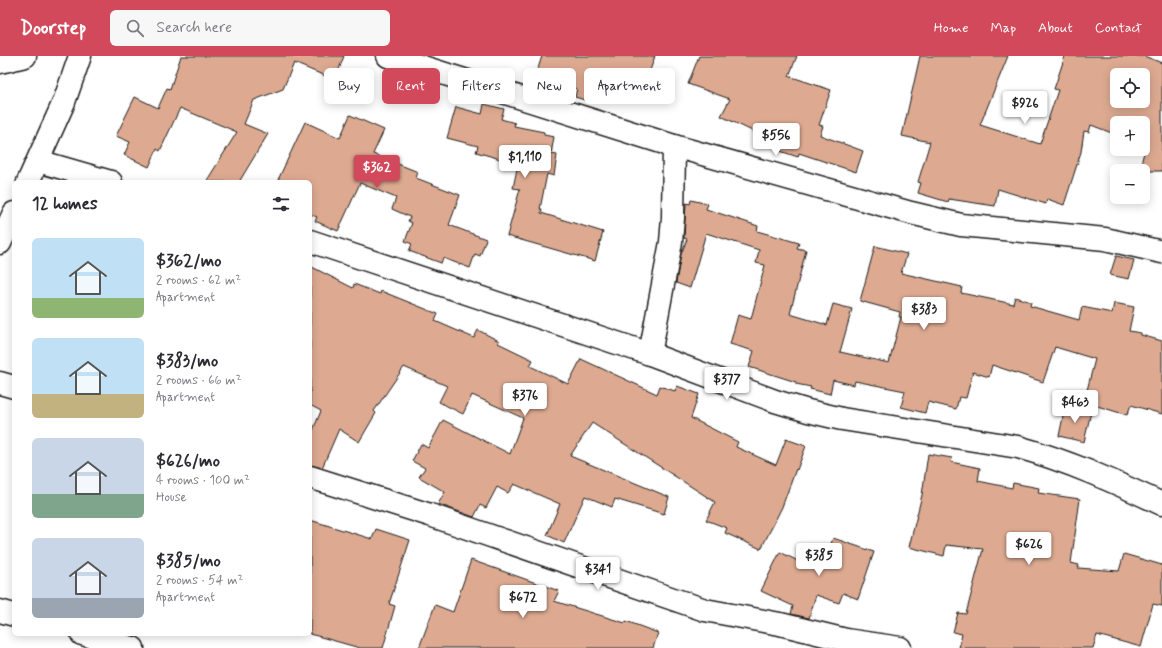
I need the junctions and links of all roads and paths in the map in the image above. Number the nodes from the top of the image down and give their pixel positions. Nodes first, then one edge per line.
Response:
1 (26, 56) edge
2 (80, 56) edge
3 (388, 56) edge
4 (0, 62) edge
5 (674, 146) junction
6 (38, 161) junction
7 (29, 180) edge
8 (105, 180) edge
9 (12, 217) edge
10 (312, 242) edge
11 (0, 243) edge
12 (1162, 252) edge
13 (650, 354) junction
14 (0, 383) edge
15 (12, 386) edge
16 (312, 479) edge
17 (1162, 504) edge
18 (0, 611) edge
19 (12, 614) edge
20 (89, 636) edge
21 (133, 648) edge
22 (900, 648) edge

1 - 4 street
2 - 6 street
3 - 5 street
5 - 12 street
5 - 13 street
6 - 7 street
6 - 8 street
9 - 11 street
10 - 13 street
13 - 17 street
14 - 15 street
16 - 22 street
18 - 19 street
20 - 21 street

